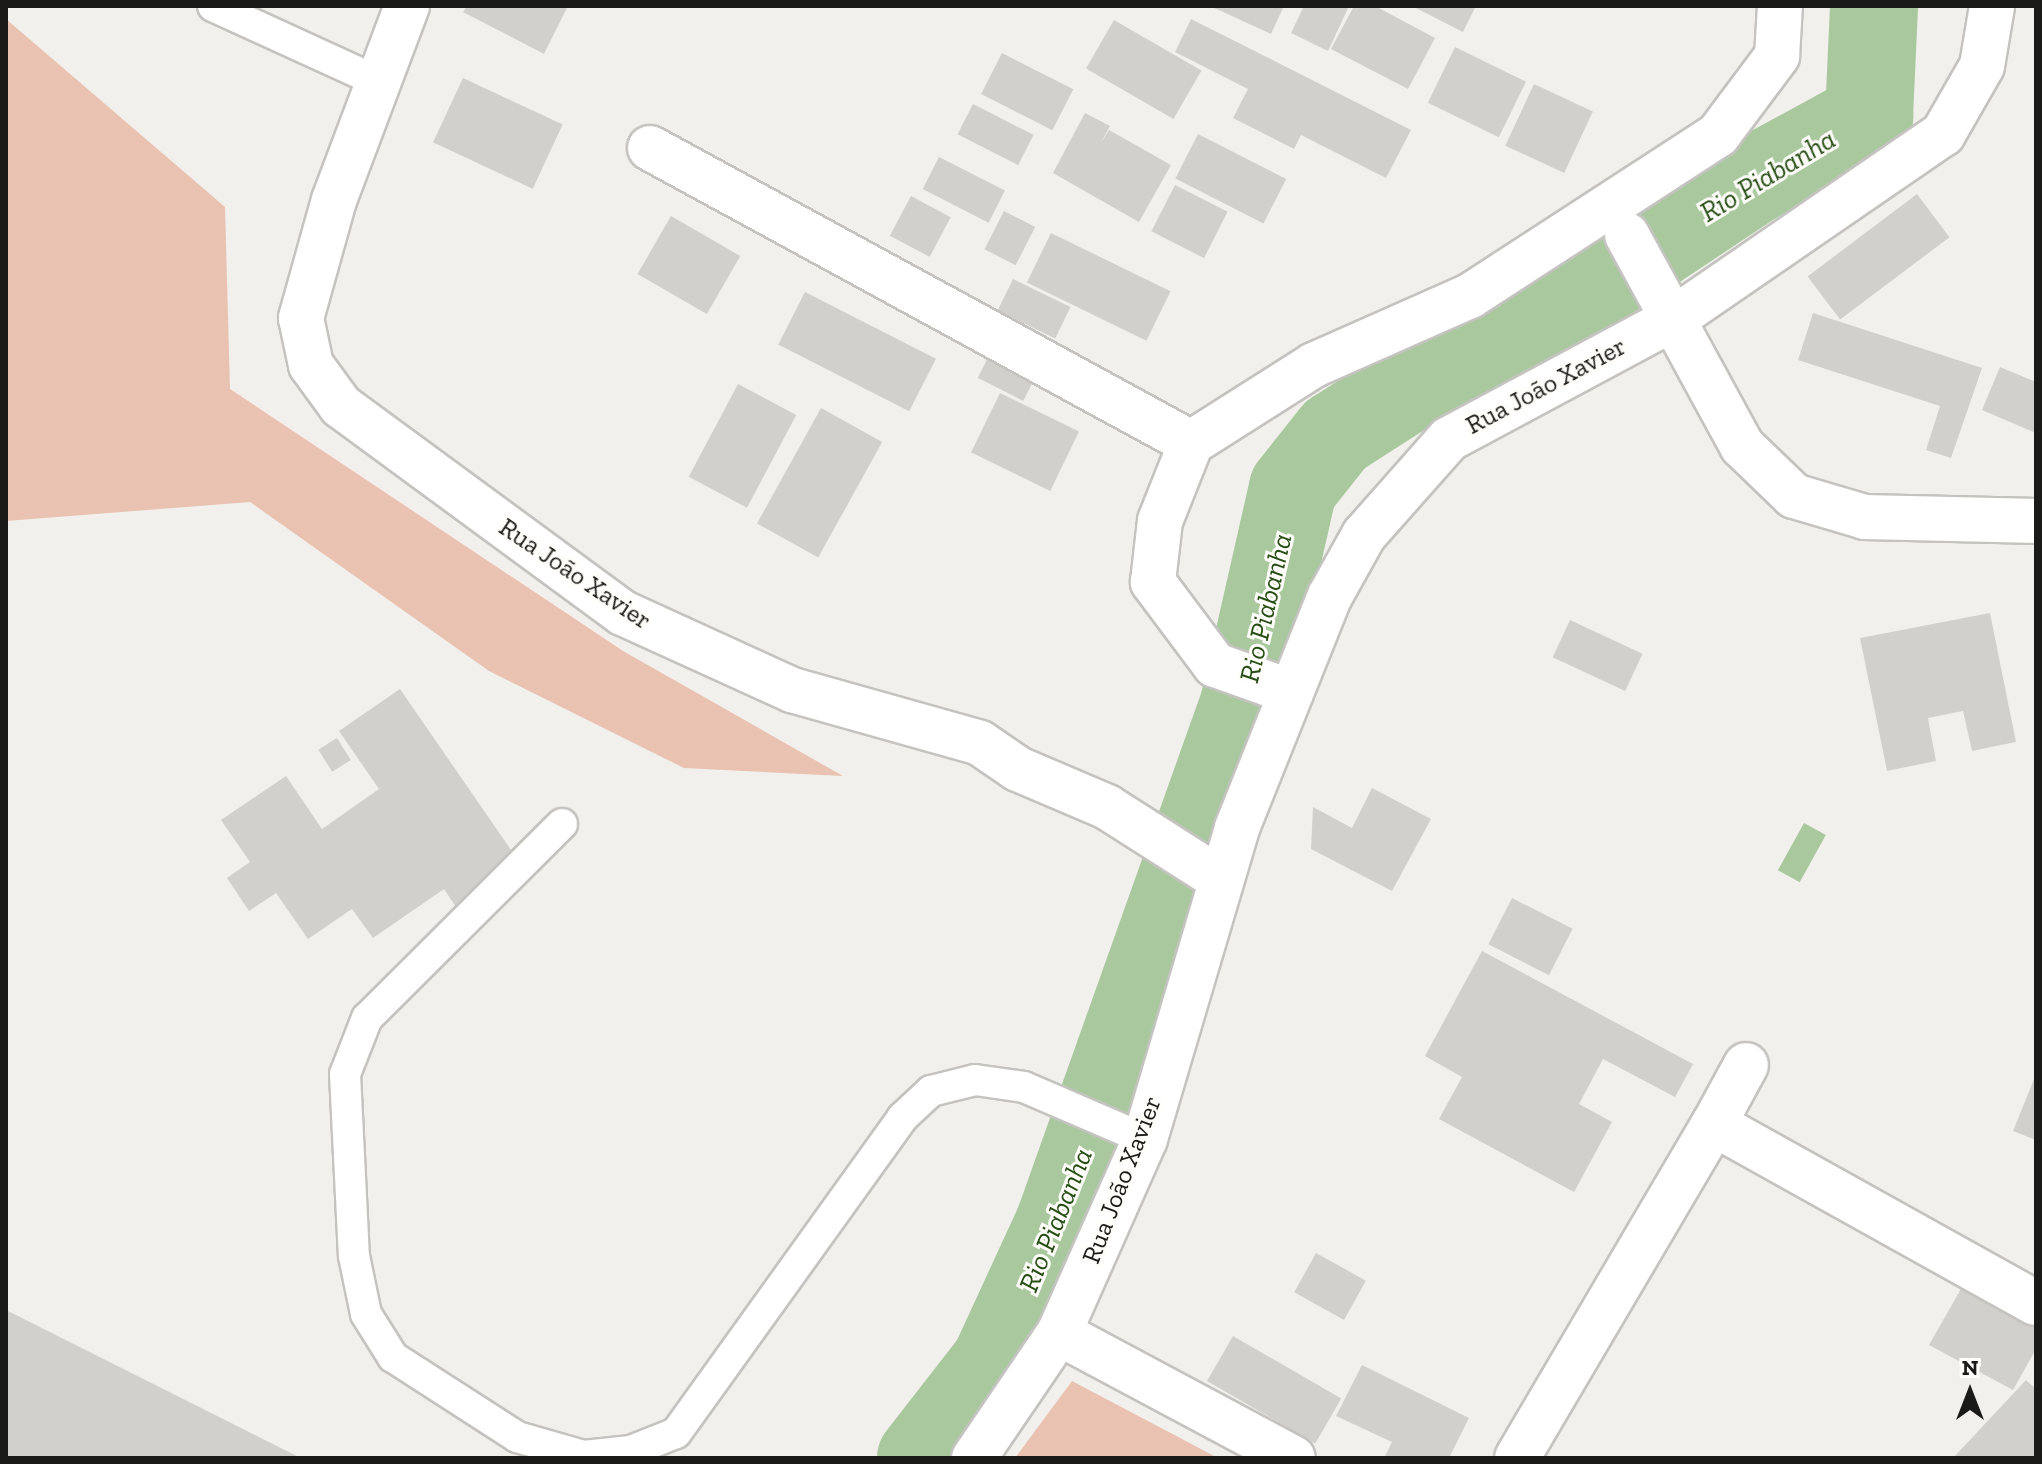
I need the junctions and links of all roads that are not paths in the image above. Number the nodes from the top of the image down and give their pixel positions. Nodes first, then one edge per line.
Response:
1 (213, 6) edge
2 (407, 6) edge
3 (1780, 6) edge
4 (1992, 6) edge
5 (379, 82) junction
6 (650, 148) dead end
7 (1627, 235) dead end
8 (1668, 305) junction
9 (1191, 443) junction
10 (2036, 521) edge
11 (1279, 688) junction
12 (562, 824) dead end
13 (1218, 878) junction
14 (1746, 1065) dead end
15 (1714, 1124) junction
16 (1137, 1135) junction
17 (2036, 1303) edge
18 (1059, 1333) junction
19 (974, 1458) edge
20 (1293, 1458) edge
21 (1517, 1458) edge

1 - 5 lane
2 - 5 street, Rua João Xavier
3 - 9 street
4 - 8 street, Rua João Xavier
5 - 13 street, Rua João Xavier
6 - 9 street
7 - 8 street
8 - 10 street
8 - 11 street, Rua João Xavier
9 - 11 street
11 - 13 street, Rua João Xavier
12 - 16 lane
13 - 16 street, Rua João Xavier
14 - 15 street
15 - 17 street
15 - 21 street
16 - 18 street, Rua João Xavier
18 - 19 street, Rua João Xavier
18 - 20 street

